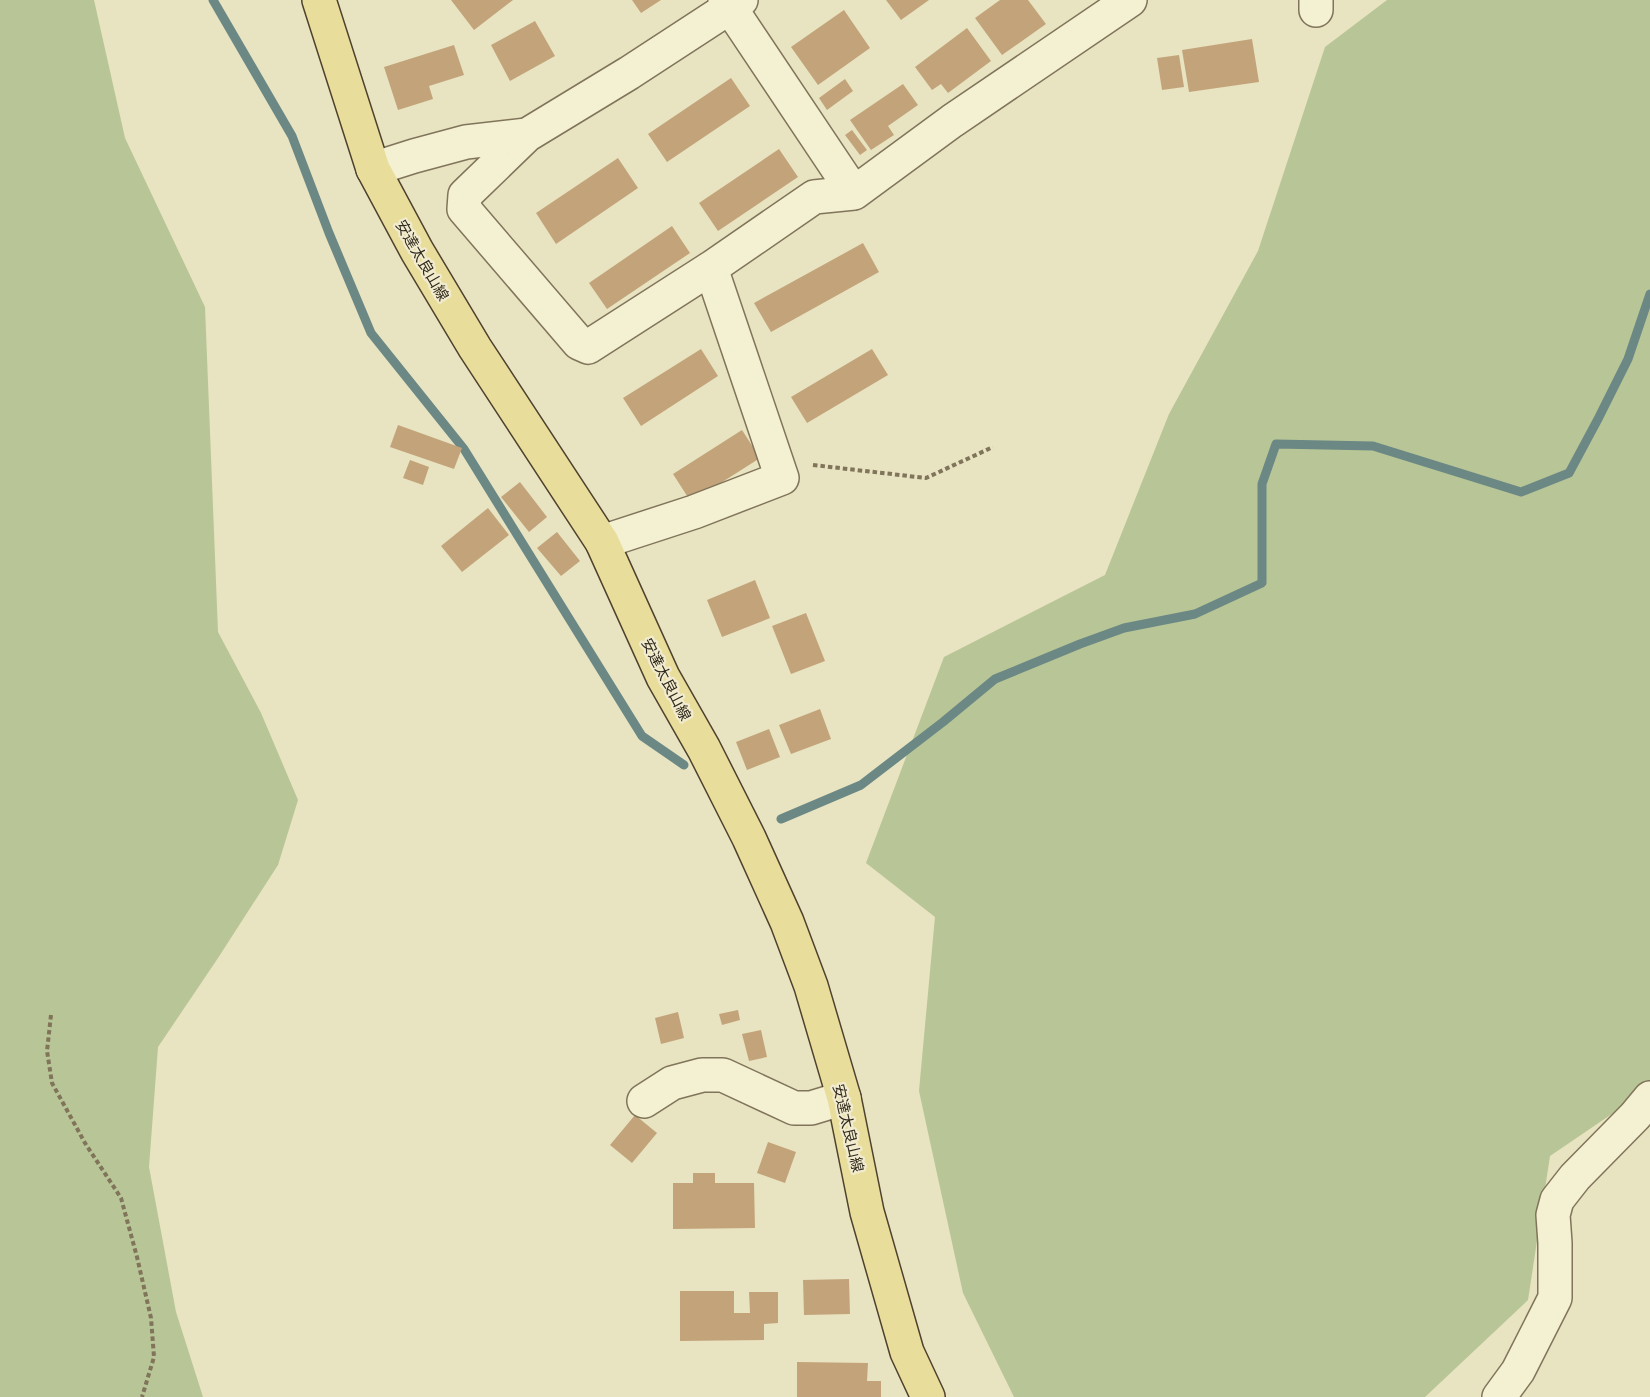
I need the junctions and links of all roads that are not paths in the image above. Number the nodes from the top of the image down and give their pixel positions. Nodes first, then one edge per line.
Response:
1 (319, 0) edge
2 (1130, 0) edge
3 (732, 2) edge
4 (527, 135) junction
5 (372, 169) junction
6 (854, 193) junction
7 (711, 268) junction
8 (602, 542) junction
9 (844, 1098) junction
10 (1650, 1098) edge
11 (644, 1101) dead end
12 (928, 1397) edge
13 (1499, 1397) edge

1 - 5 main road, 安達太良山線
2 - 6 street
3 - 4 street
3 - 6 street
4 - 5 street
4 - 7 street
5 - 8 main road, 安達太良山線
6 - 7 street
7 - 8 street
8 - 9 main road, 安達太良山線
9 - 11 street
9 - 12 main road, 安達太良山線
10 - 13 street

